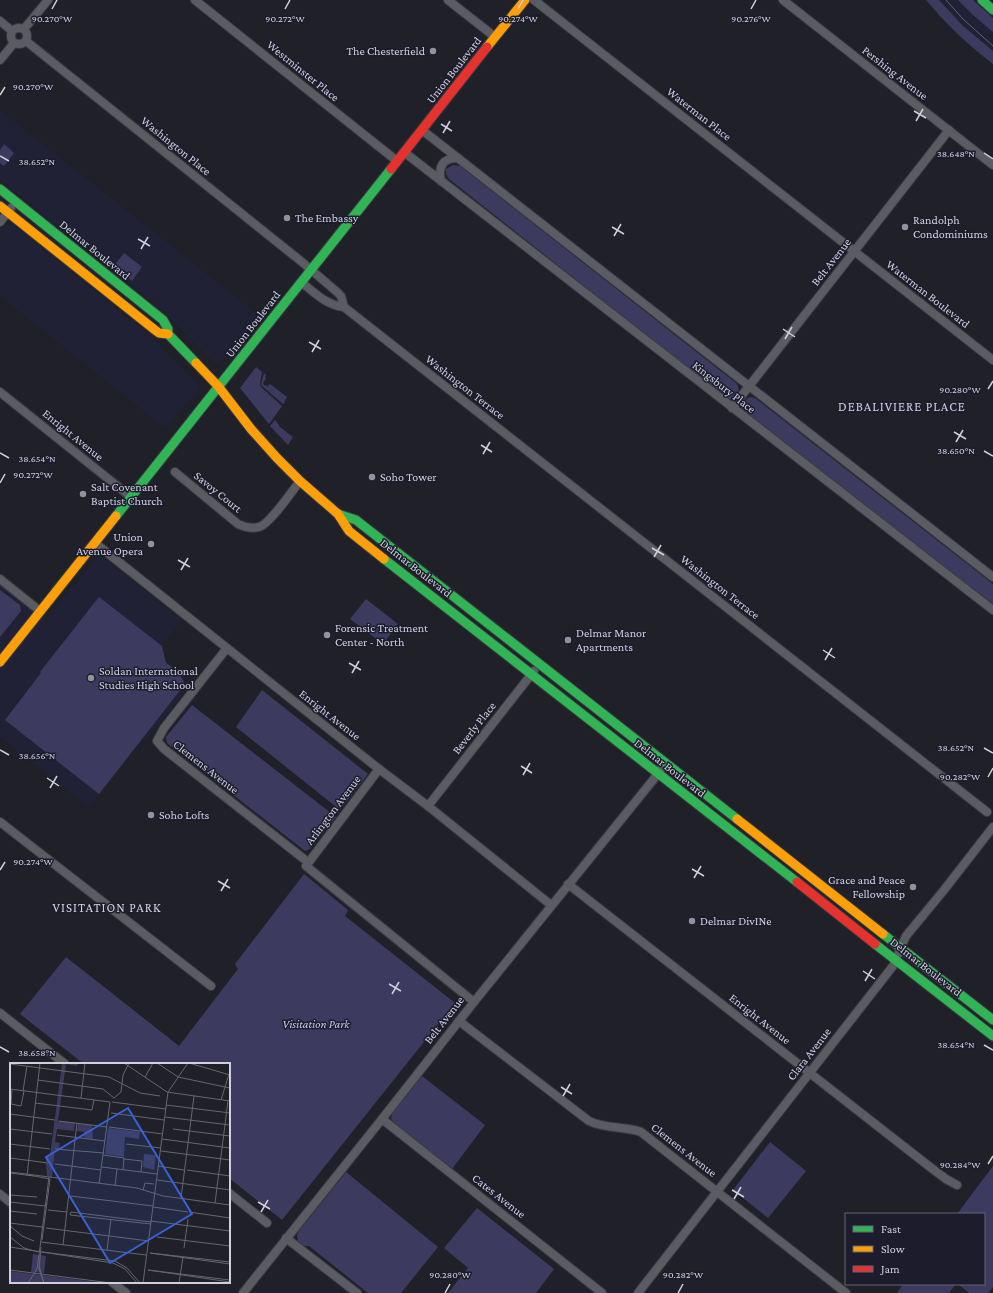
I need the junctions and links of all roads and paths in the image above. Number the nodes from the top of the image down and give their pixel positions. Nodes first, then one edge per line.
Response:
1 (48, 0) edge
2 (195, 0) edge
3 (448, 0) edge
4 (525, 0) edge
5 (534, 0) edge
6 (783, 0) edge
7 (982, 0) edge
8 (993, 10) edge
9 (0, 21) edge
10 (24, 29) junction
11 (12, 31) junction
12 (495, 37) junction
13 (26, 41) junction
14 (14, 43) junction
15 (0, 60) edge
16 (422, 130) junction
17 (949, 130) junction
18 (404, 152) junction
19 (458, 158) junction
20 (397, 161) junction
21 (993, 165) edge
22 (441, 181) junction
23 (0, 189) edge
24 (16, 202) junction
25 (0, 206) edge
26 (8, 212) junction
27 (0, 222) edge
28 (852, 249) junction
29 (311, 270) junction
30 (301, 282) junction
31 (344, 307) junction
32 (168, 334) junction
33 (993, 360) edge
34 (218, 386) junction
35 (749, 387) junction
36 (0, 392) edge
37 (732, 408) junction
38 (174, 472) dead end
39 (300, 481) junction
40 (131, 497) junction
41 (338, 514) junction
42 (95, 543) junction
43 (993, 577) edge
44 (0, 579) edge
45 (993, 610) edge
46 (40, 611) junction
47 (227, 648) junction
48 (0, 662) edge
49 (540, 664) junction
50 (532, 674) junction
51 (665, 763) junction
52 (379, 769) junction
53 (657, 773) junction
54 (428, 806) junction
55 (987, 812) dead end
56 (0, 822) edge
57 (993, 827) edge
58 (305, 863) junction
59 (568, 884) junction
60 (551, 905) junction
61 (901, 947) junction
62 (896, 959) junction
63 (211, 986) dead end
64 (952, 987) junction
65 (944, 997) junction
66 (474, 1002) junction
67 (0, 1013) edge
68 (993, 1020) edge
69 (459, 1021) junction
70 (993, 1036) edge
71 (64, 1063) edge
72 (809, 1073) junction
73 (382, 1119) junction
74 (957, 1185) dead end
75 (717, 1192) junction
76 (0, 1194) edge
77 (230, 1194) edge
78 (10, 1202) edge
79 (267, 1223) dead end
80 (286, 1238) junction
81 (113, 1283) edge
82 (126, 1293) edge
83 (243, 1293) edge
84 (357, 1293) edge
85 (602, 1293) edge
86 (638, 1293) edge
87 (846, 1293) edge

1 - 10 street
2 - 20 street, Westminster Place
3 - 12 street
4 - 12 main road, Union Boulevard
5 - 28 street, Waterman Place
6 - 17 street, Pershing Avenue
7 - 8 main road
9 - 11 street
10 - 11 street
10 - 13 street
11 - 14 street
12 - 16 main road, Union Boulevard
13 - 14 street
13 - 29 street, Washington Place
14 - 15 street
16 - 18 main road, Union Boulevard
16 - 19 street, Kingsbury Place
17 - 21 street, Pershing Avenue
17 - 28 street, Belt Avenue
18 - 20 main road, Union Boulevard
18 - 22 street, Kingsbury Place
19 - 22 street
19 - 35 street, Kingsbury Place
20 - 29 main road, Union Boulevard
22 - 37 street, Kingsbury Place
23 - 24 main road, Delmar Boulevard
24 - 26 street
24 - 32 main road, Delmar Boulevard
25 - 26 main road, Delmar Boulevard
26 - 27 street
26 - 32 main road, Delmar Boulevard
28 - 33 street, Waterman Boulevard
28 - 35 street, Belt Avenue
29 - 30 main road, Union Boulevard
29 - 31 street, Washington Place
30 - 31 street
30 - 34 main road, Union Boulevard
31 - 55 street, Washington Terrace
32 - 34 main road, Delmar Boulevard
34 - 39 main road, Delmar Boulevard
34 - 40 main road, Union Boulevard
35 - 37 street, Belt Avenue
35 - 43 street, Kingsbury Place
36 - 40 street, Enright Avenue
37 - 45 street, Kingsbury Place
38 - 39 street, Savoy Court
39 - 41 main road, Delmar Boulevard
40 - 42 main road, Union Boulevard
41 - 49 main road, Delmar Boulevard
41 - 50 main road, Delmar Boulevard
42 - 46 main road, Union Boulevard
42 - 47 street, Enright Avenue
44 - 46 street
46 - 48 main road, Union Boulevard
47 - 52 street, Enright Avenue
47 - 58 street, Clemens Avenue
49 - 50 street, Beverly Place
49 - 51 main road, Delmar Boulevard
50 - 53 main road, Delmar Boulevard
50 - 54 street, Beverly Place
51 - 53 street, Belt Avenue
51 - 61 main road, Delmar Boulevard
52 - 54 street, Enright Avenue
52 - 58 street, Arlington Avenue
53 - 59 street, Belt Avenue
53 - 62 main road, Delmar Boulevard
54 - 60 street, Enright Avenue
56 - 63 street
57 - 61 street, Clara Avenue
58 - 66 street
59 - 60 street, Belt Avenue
59 - 72 street, Enright Avenue
60 - 66 street, Belt Avenue
61 - 62 street, Clara Avenue
61 - 64 main road, Delmar Boulevard
62 - 65 main road, Delmar Boulevard
62 - 72 street, Clara Avenue
64 - 65 main road
64 - 68 main road, Delmar Boulevard
65 - 70 main road, Delmar Boulevard
66 - 69 street, Belt Avenue
67 - 71 street
69 - 73 street, Belt Avenue
69 - 75 street, Clemens Avenue
72 - 74 street, Enright Avenue
72 - 75 street, Clara Avenue
73 - 80 street, Belt Avenue
73 - 85 street, Cates Avenue
75 - 86 street, Clara Avenue
75 - 87 street, Clemens Avenue
76 - 78 street
77 - 79 street
80 - 83 street, Belt Avenue
80 - 84 street
81 - 82 street

